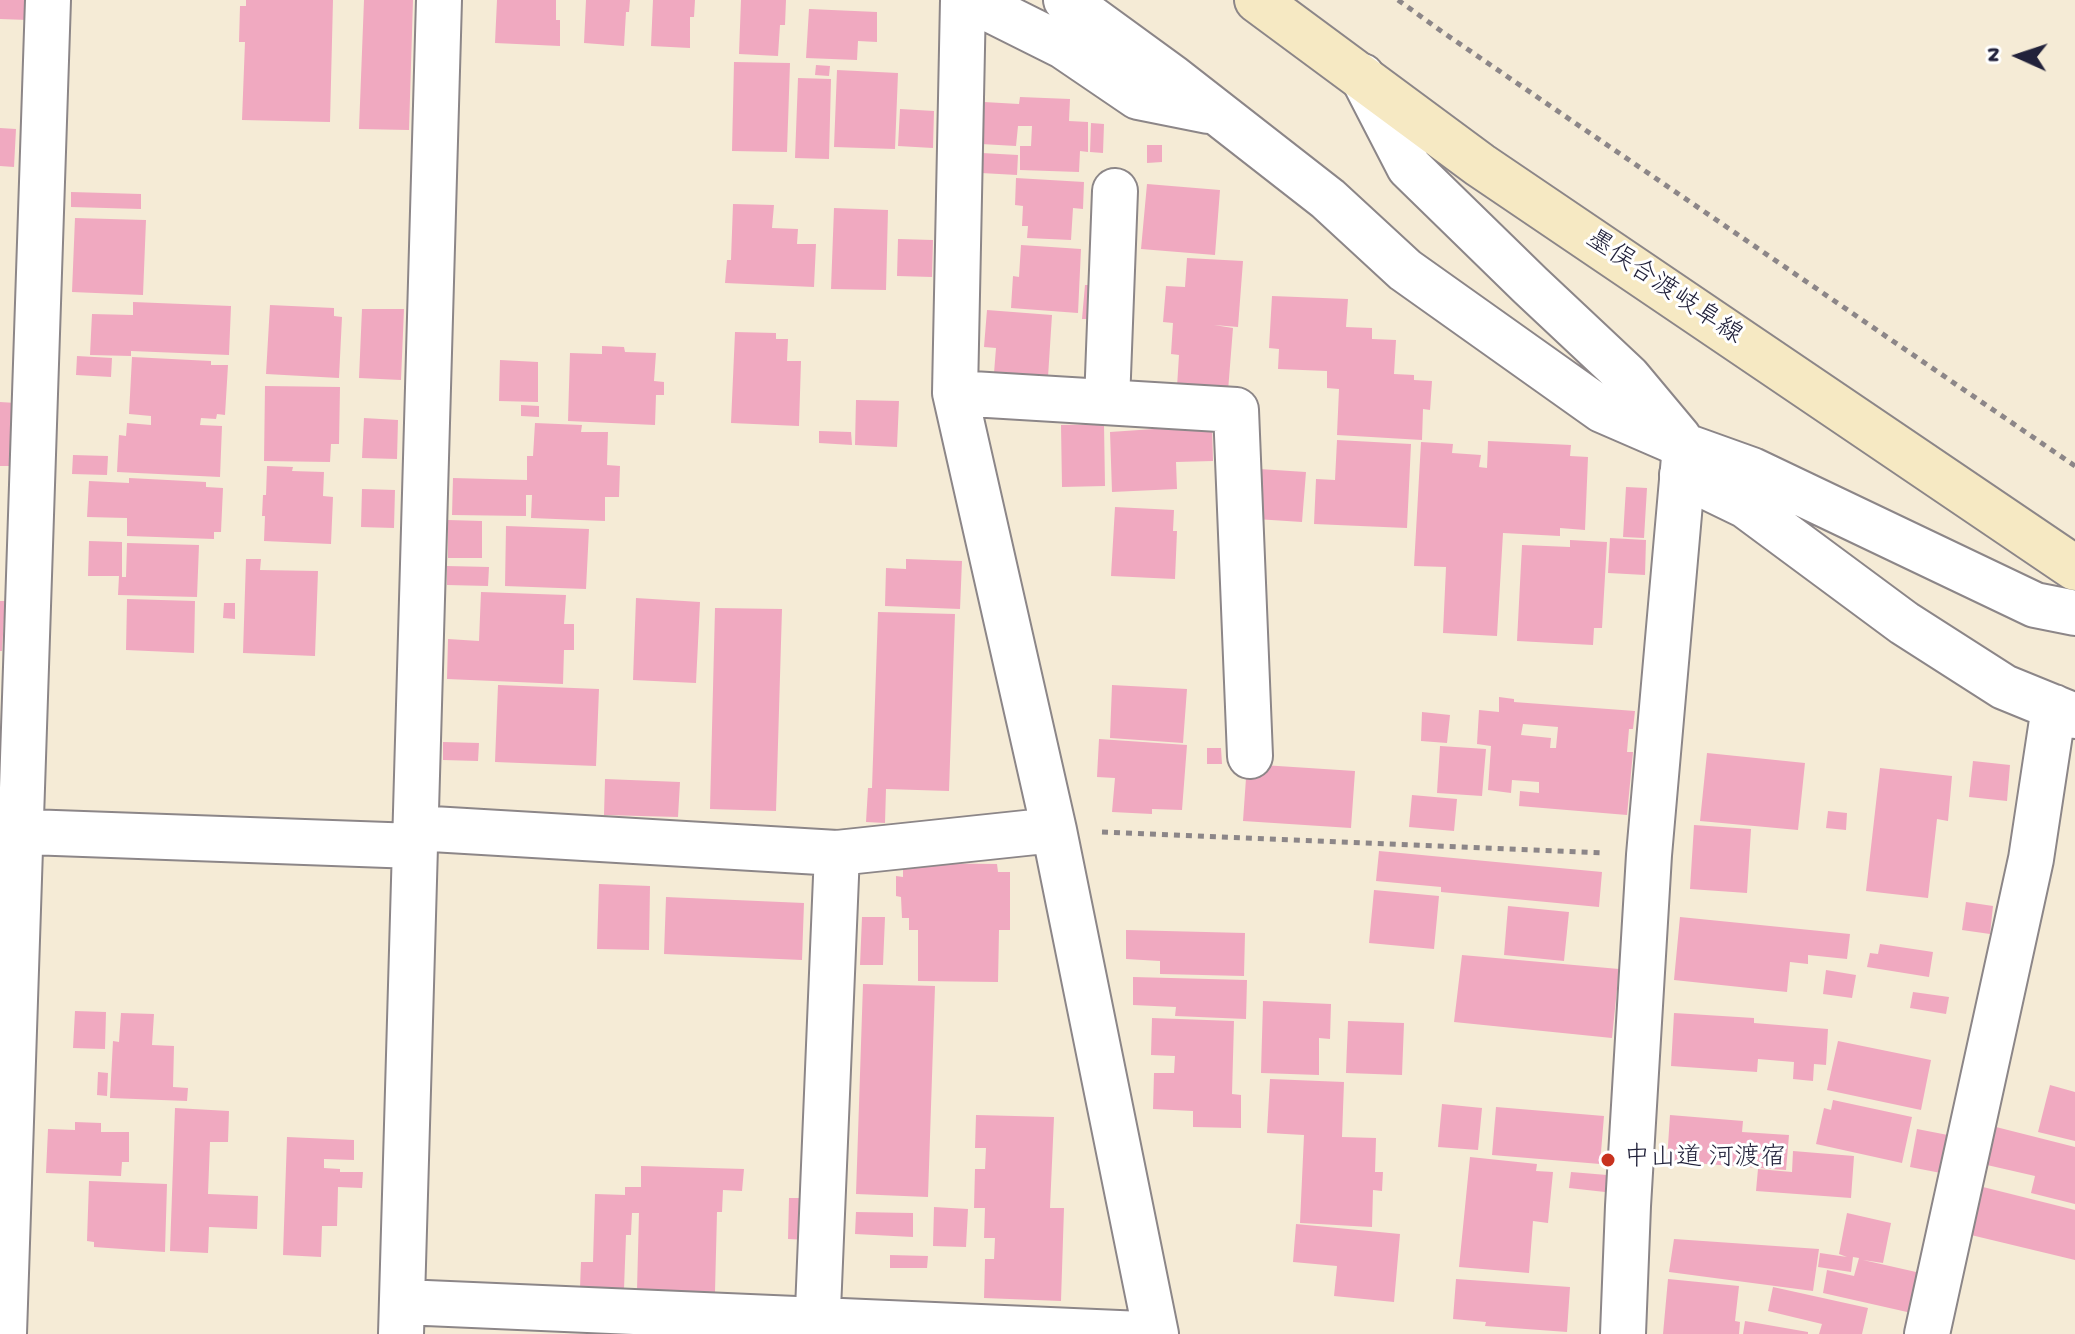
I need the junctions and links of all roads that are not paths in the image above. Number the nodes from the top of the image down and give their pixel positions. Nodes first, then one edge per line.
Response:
1 (48, 0) edge
2 (439, 0) edge
3 (963, 0) edge
4 (971, 0) edge
5 (1066, 0) edge
6 (1257, 0) edge
7 (1362, 76) junction
8 (1218, 113) junction
9 (1115, 191) dead end
10 (955, 393) junction
11 (1107, 402) junction
12 (1684, 460) junction
13 (2075, 568) edge
14 (2075, 613) edge
15 (2064, 712) edge
16 (1250, 756) dead end
17 (1054, 830) junction
18 (10, 832) edge
19 (415, 837) junction
20 (837, 853) junction
21 (402, 1318) edge
22 (817, 1327) edge
23 (4, 1334) edge
24 (1142, 1334) edge
25 (1156, 1334) edge
26 (1623, 1334) edge
27 (1927, 1334) edge

1 - 18 street
2 - 19 street
3 - 10 street
4 - 8 street
5 - 8 street
6 - 7 main road, 墨俣合渡岐阜線
7 - 12 street
7 - 13 main road, 墨俣合渡岐阜線
8 - 12 street
9 - 11 street
10 - 11 street
10 - 17 street
11 - 16 street
12 - 14 street
12 - 15 street
12 - 26 street
15 - 27 street
17 - 20 street
17 - 25 street
18 - 19 street
18 - 23 street
19 - 20 street
19 - 21 street
20 - 22 street
21 - 22 street
22 - 24 street

